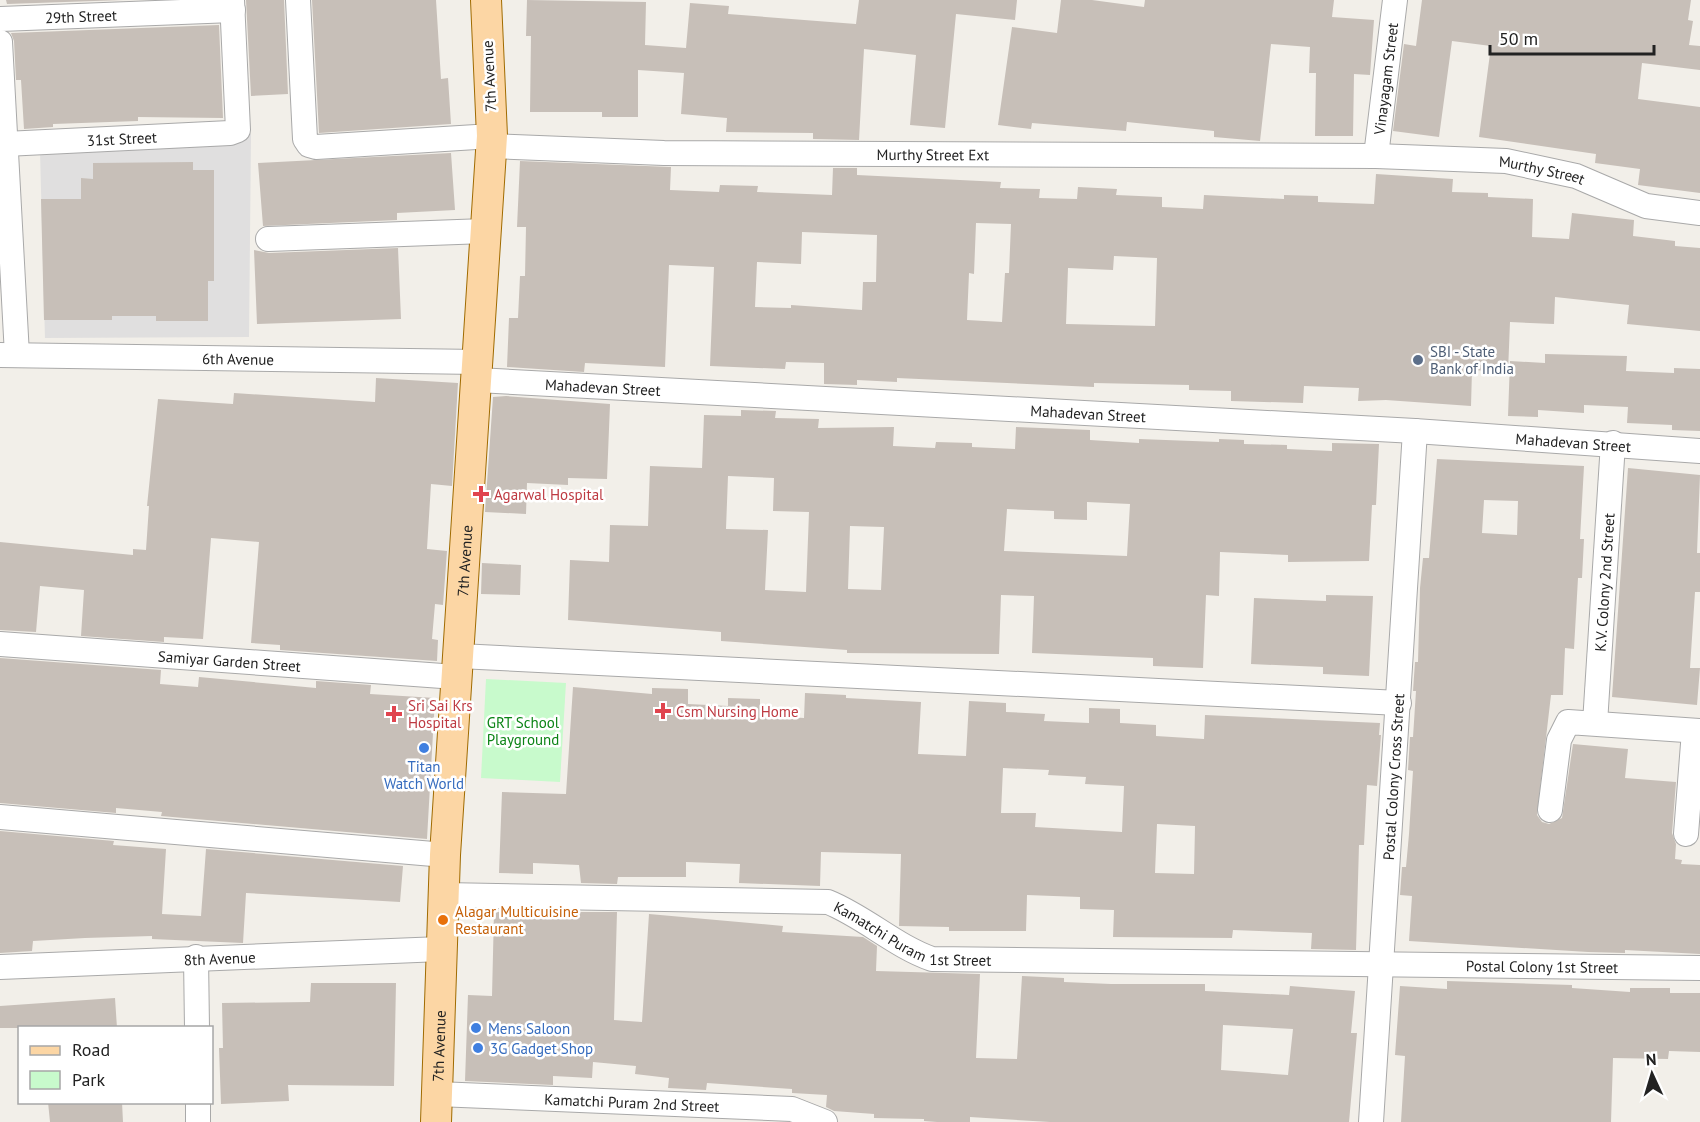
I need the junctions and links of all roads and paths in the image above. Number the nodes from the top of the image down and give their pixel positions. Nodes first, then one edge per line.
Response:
1 (298, 0) edge
2 (486, 0) edge
3 (1395, 0) edge
4 (232, 5) edge
5 (0, 19) edge
6 (0, 42) edge
7 (492, 141) junction
8 (5, 144) junction
9 (1376, 156) junction
10 (1700, 213) edge
11 (486, 231) junction
12 (268, 239) dead end
13 (8, 355) edge
14 (478, 371) junction
15 (1415, 431) junction
16 (1612, 443) junction
17 (1700, 451) edge
18 (0, 644) edge
19 (458, 666) junction
20 (1399, 703) junction
21 (1595, 723) junction
22 (1697, 731) edge
23 (1550, 810) dead end
24 (0, 818) edge
25 (1686, 834) dead end
26 (445, 855) junction
27 (444, 895) junction
28 (441, 949) junction
29 (196, 957) junction
30 (1383, 964) junction
31 (0, 967) edge
32 (1700, 968) edge
33 (197, 1026) edge
34 (198, 1104) edge
35 (437, 1108) edge
36 (198, 1122) edge
37 (825, 1122) edge
38 (1371, 1122) edge

1 - 7 street, Murthy Street Ext
2 - 7 main road, 7th Avenue
3 - 9 street, Vinayagam Street
4 - 5 street, 29th Street
4 - 8 street, 31st Street
6 - 8 street
7 - 9 street, Murthy Street Ext
7 - 11 main road, 7th Avenue
8 - 13 street
9 - 10 street, Murthy Street
11 - 12 street
11 - 14 main road, 7th Avenue
13 - 14 street, 6th Avenue
14 - 15 street, Mahadevan Street
14 - 19 main road, 7th Avenue
15 - 16 street, Mahadevan Street
15 - 20 street, Postal Colony Cross Street
16 - 17 street, Mahadevan Street
16 - 21 street, K.V. Colony 2nd Street
18 - 19 street, Samiyar Garden Street
19 - 20 street, Samiyar Garden Street
19 - 26 main road, 7th Avenue
20 - 30 street, Postal Colony Cross Street
21 - 22 street
21 - 23 street
22 - 25 street
24 - 26 street
26 - 27 main road, 7th Avenue
27 - 28 main road, 7th Avenue
27 - 30 street, Kamatchi Puram 1st Street
28 - 29 street, 8th Avenue
28 - 35 main road, 7th Avenue
29 - 31 street, 8th Avenue
29 - 33 street
30 - 32 street, Postal Colony 1st Street
30 - 38 street, Postal Colony Cross Street
34 - 36 street
35 - 37 street, Kamatchi Puram 2nd Street

